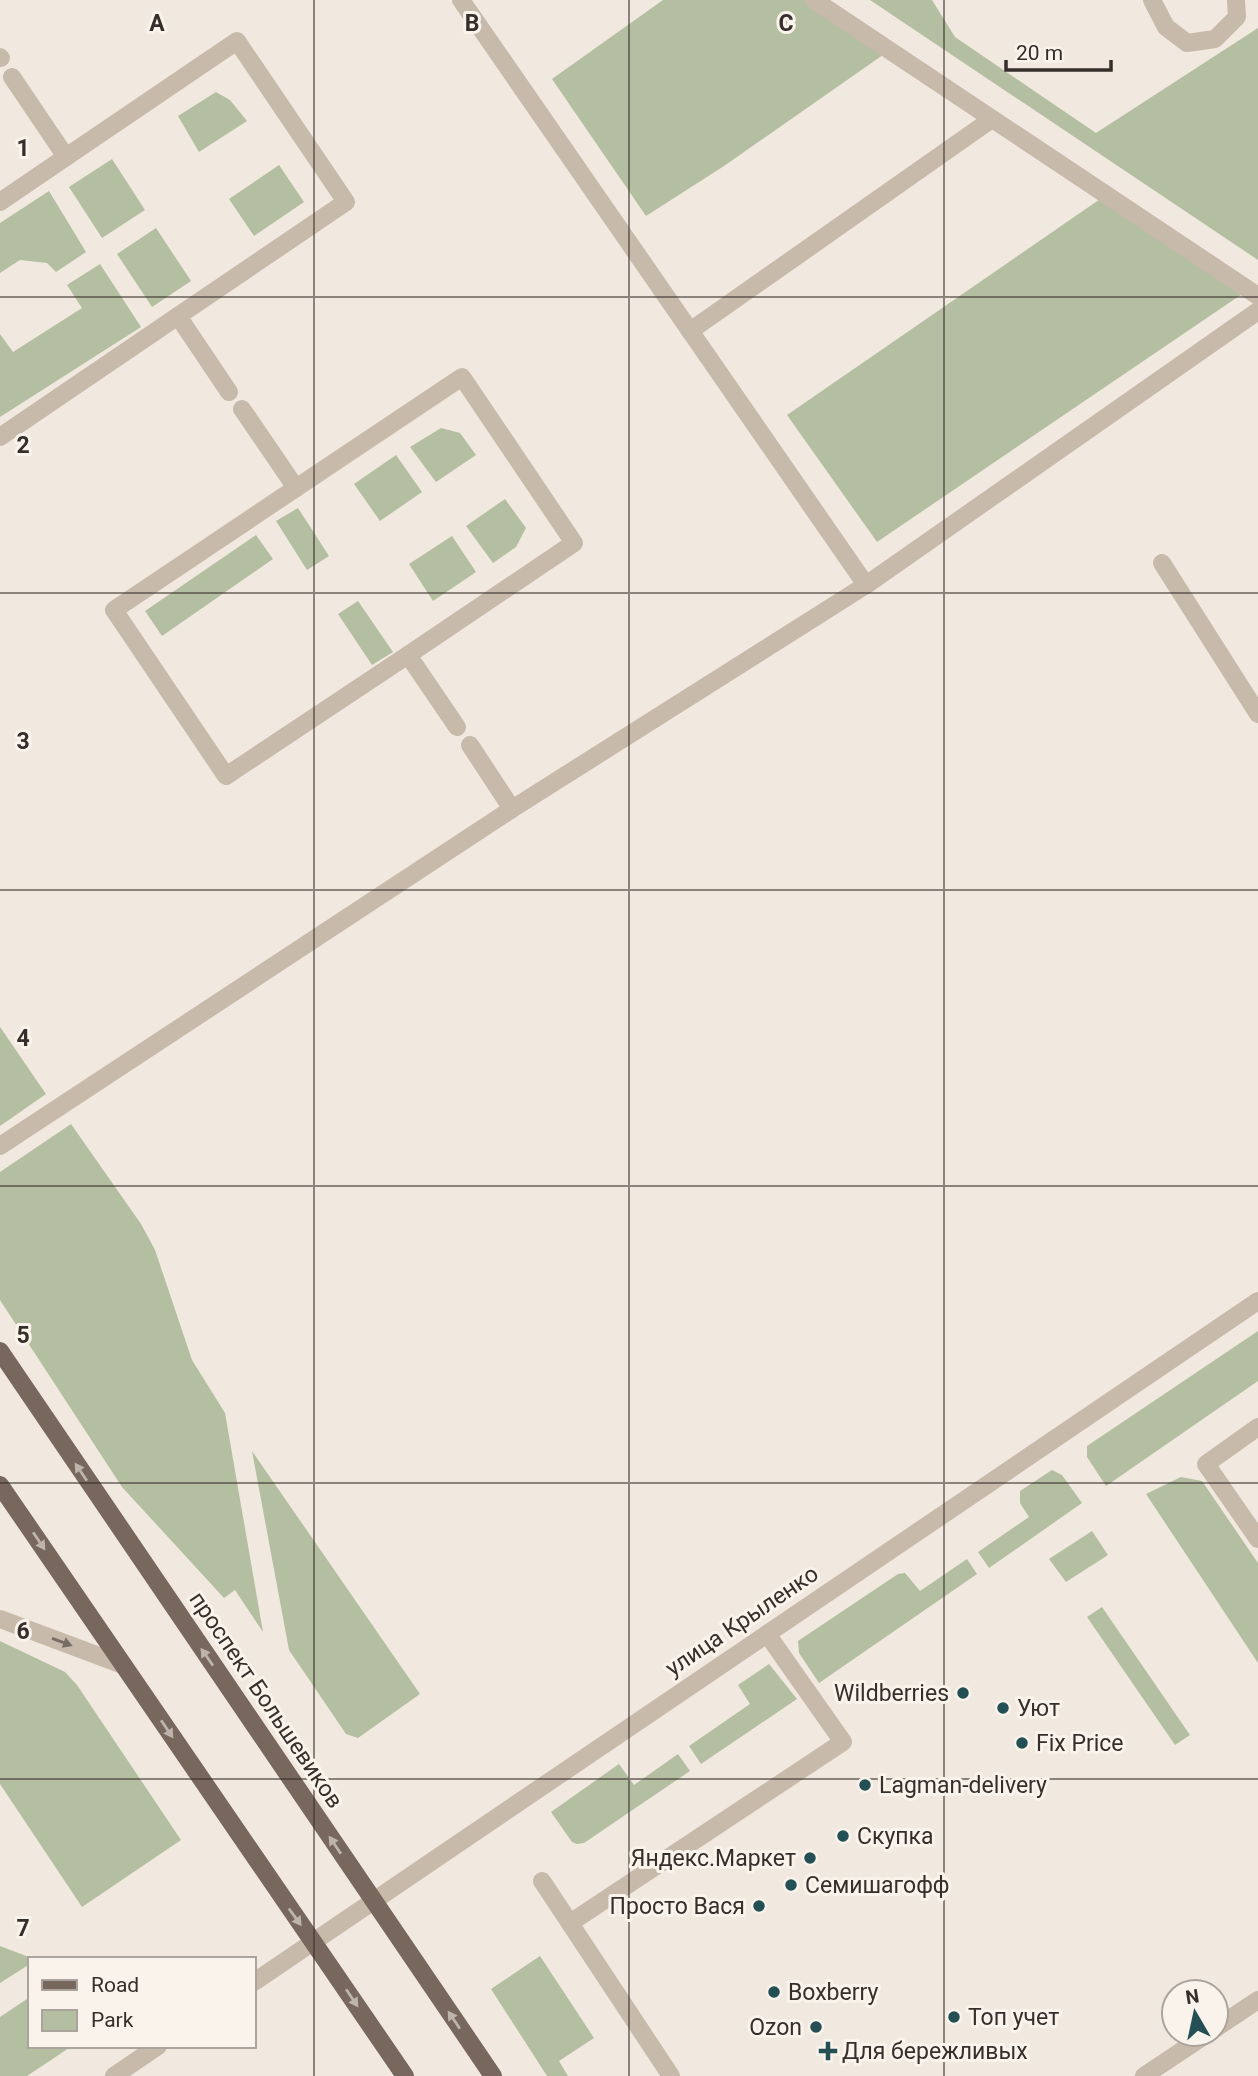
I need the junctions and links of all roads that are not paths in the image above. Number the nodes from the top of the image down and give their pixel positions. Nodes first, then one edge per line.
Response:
1 (814, 0) edge
2 (1152, 0) edge
3 (1236, 0) edge
4 (463, 1) edge
5 (12, 77) dead end
6 (992, 119) junction
7 (66, 157) junction
8 (0, 202) edge
9 (1258, 296) edge
10 (1258, 311) edge
11 (178, 316) junction
12 (690, 331) junction
13 (229, 392) dead end
14 (242, 408) dead end
15 (0, 437) edge
16 (296, 488) junction
17 (1162, 563) dead end
18 (866, 585) junction
19 (408, 654) junction
20 (1258, 715) edge
21 (457, 727) dead end
22 (470, 745) dead end
23 (512, 809) junction
24 (0, 1146) edge
25 (1258, 1301) edge
26 (0, 1351) edge
27 (1258, 1427) edge
28 (0, 1485) edge
29 (1258, 1539) edge
30 (0, 1619) edge
31 (767, 1634) junction
32 (123, 1665) junction
33 (542, 1881) dead end
34 (374, 1901) junction
35 (570, 1923) junction
36 (313, 1942) junction
37 (256, 1981) edge
38 (1258, 2000) edge
39 (1230, 2019) edge
40 (155, 2048) edge
41 (1186, 2048) edge
42 (114, 2076) edge
43 (405, 2076) edge
44 (493, 2076) edge
45 (671, 2076) edge
46 (1144, 2076) edge

1 - 6 street
2 - 3 street
4 - 12 street
5 - 7 street
6 - 9 street
6 - 12 street
7 - 8 street
7 - 11 street
10 - 18 street
11 - 13 street
11 - 15 street
12 - 18 street
14 - 16 street
16 - 19 street
16 - 19 street
17 - 20 street
18 - 23 street
19 - 21 street
22 - 23 street
23 - 24 street
25 - 31 street, улица Крыленко
34 -> 26 main road, проспект Большевиков
27 - 29 street
28 -> 32 main road
30 -> 32 street
31 - 34 street, улица Крыленко
31 - 35 street
32 -> 36 main road
33 - 35 street
34 - 36 street, улица Крыленко
44 -> 34 main road, проспект Большевиков
35 - 45 street
36 - 37 street, улица Крыленко
36 -> 43 main road
38 - 39 street
40 - 42 street
41 - 46 street

